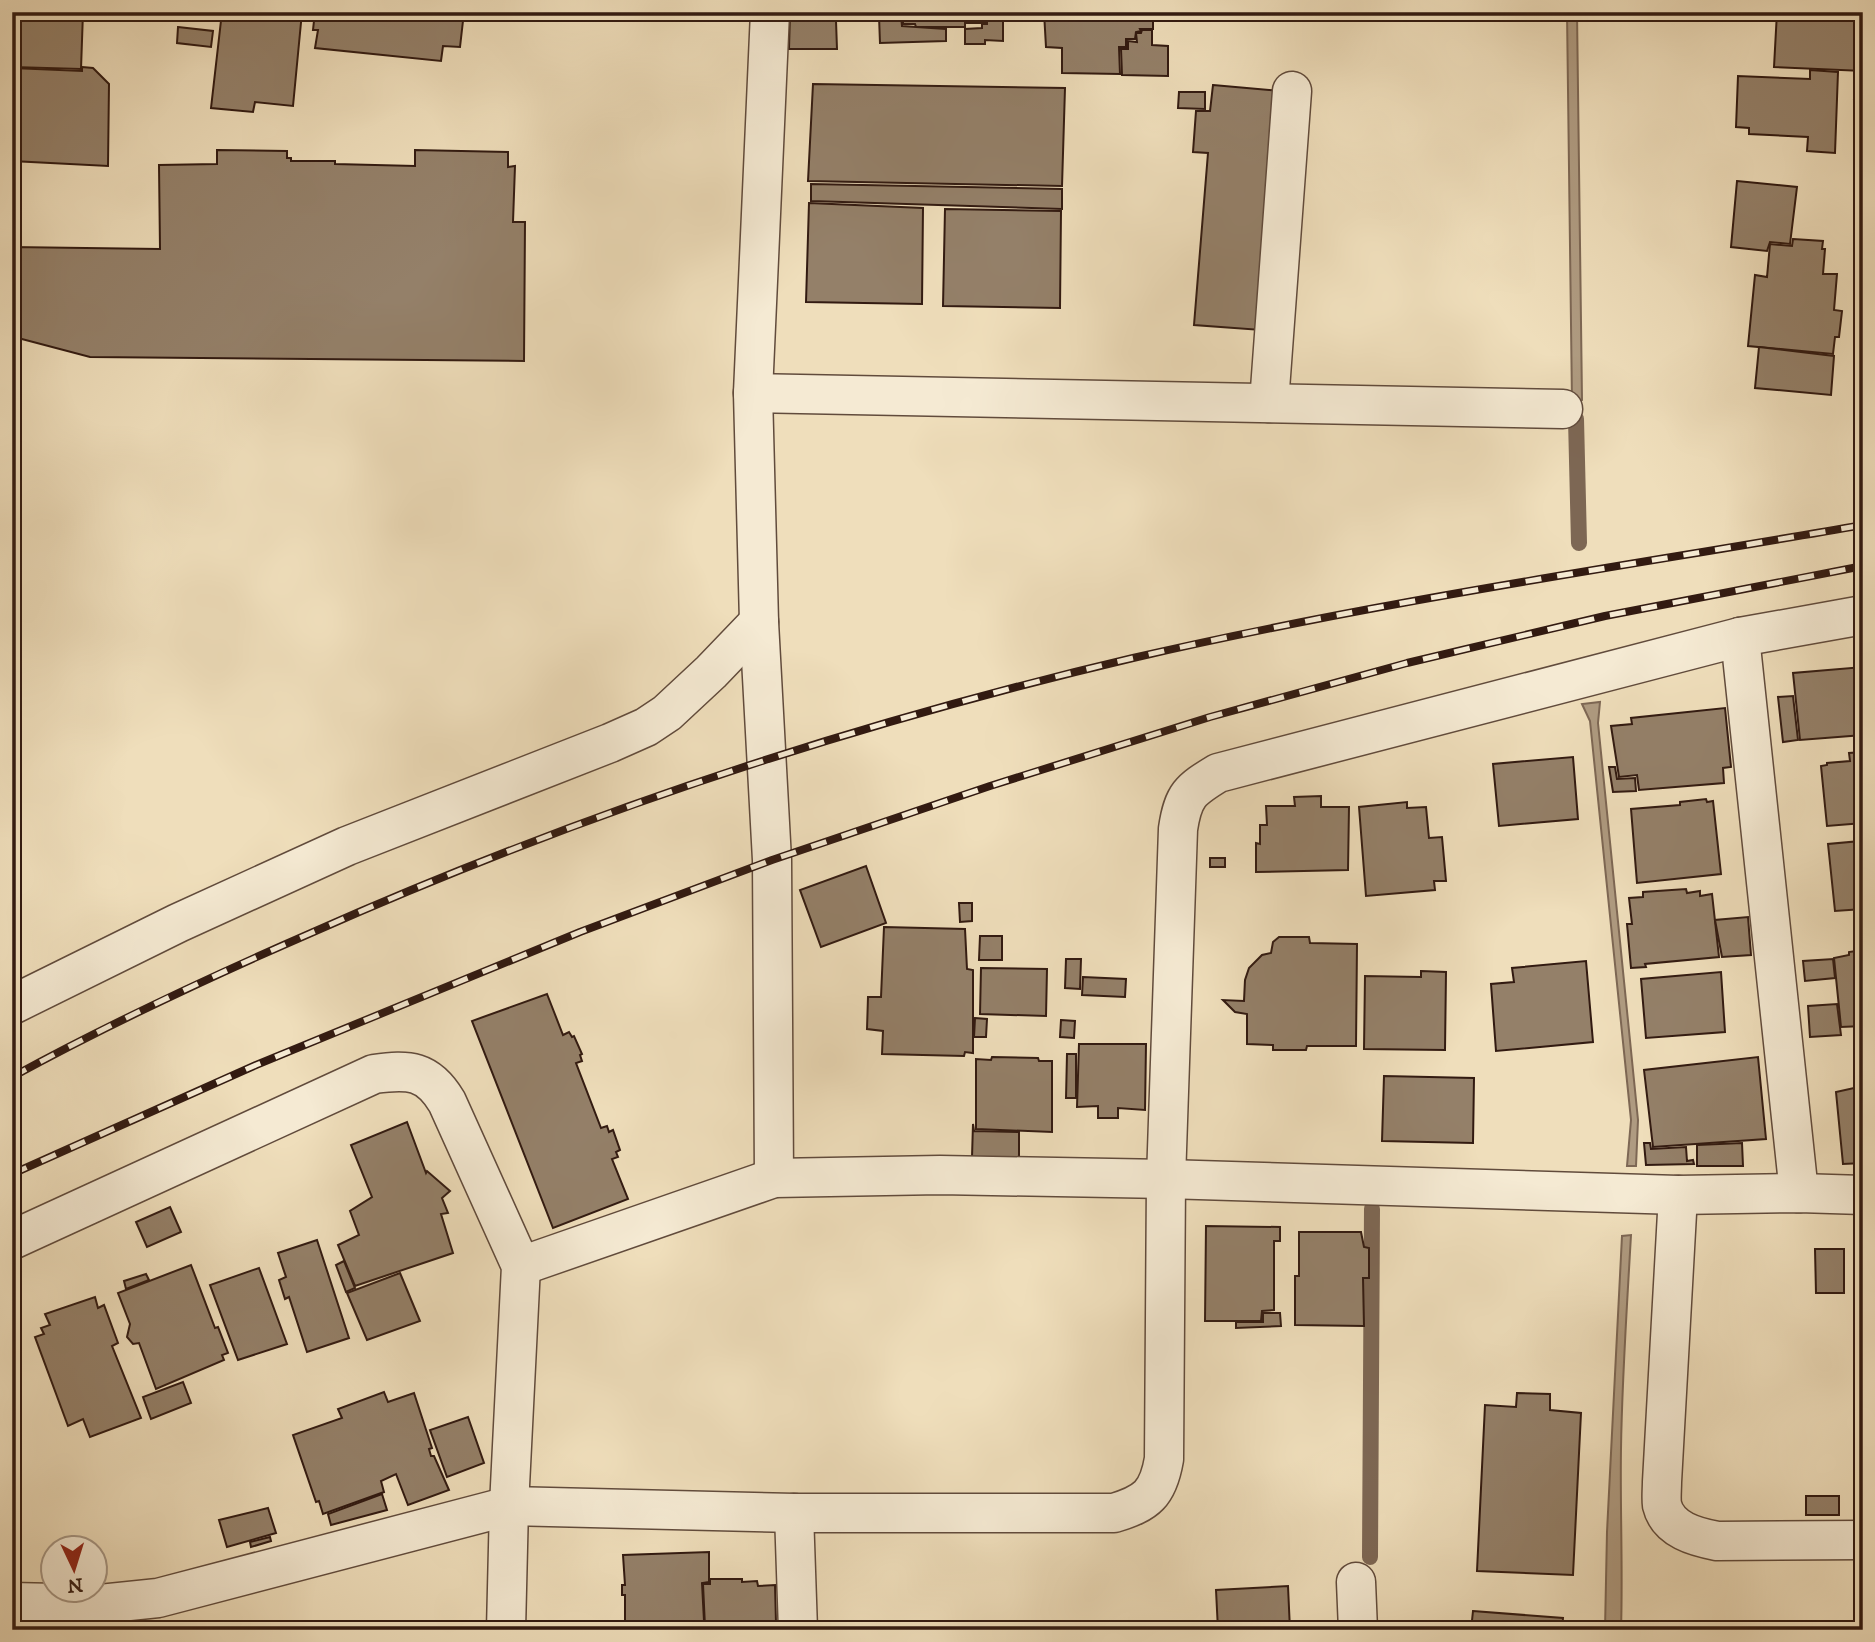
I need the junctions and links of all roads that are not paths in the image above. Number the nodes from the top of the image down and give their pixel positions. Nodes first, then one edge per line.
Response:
1 (770, 12) edge
2 (1292, 91) dead end
3 (753, 393) junction
4 (1269, 403) junction
5 (1563, 409) dead end
6 (1863, 615) edge
7 (759, 622) junction
8 (1740, 637) junction
9 (12, 1005) edge
10 (774, 1178) junction
11 (1166, 1179) junction
12 (1799, 1192) junction
13 (1678, 1195) junction
14 (1863, 1195) edge
15 (12, 1240) edge
16 (520, 1266) junction
17 (509, 1506) junction
18 (794, 1513) junction
19 (1863, 1540) edge
20 (1356, 1583) dead end
21 (12, 1602) edge
22 (506, 1630) edge
23 (798, 1630) edge
24 (1358, 1630) edge

1 - 3 street
2 - 4 street
3 - 4 street
3 - 7 street
4 - 5 street
6 - 8 street
7 - 9 street
7 - 10 street
8 - 11 street
8 - 12 street
10 - 11 street
10 - 16 street
11 - 13 street
11 - 18 street
12 - 13 street
12 - 14 street
13 - 19 street
15 - 16 street
16 - 17 street
17 - 18 street
17 - 21 street
17 - 22 street
18 - 23 street
20 - 24 street

